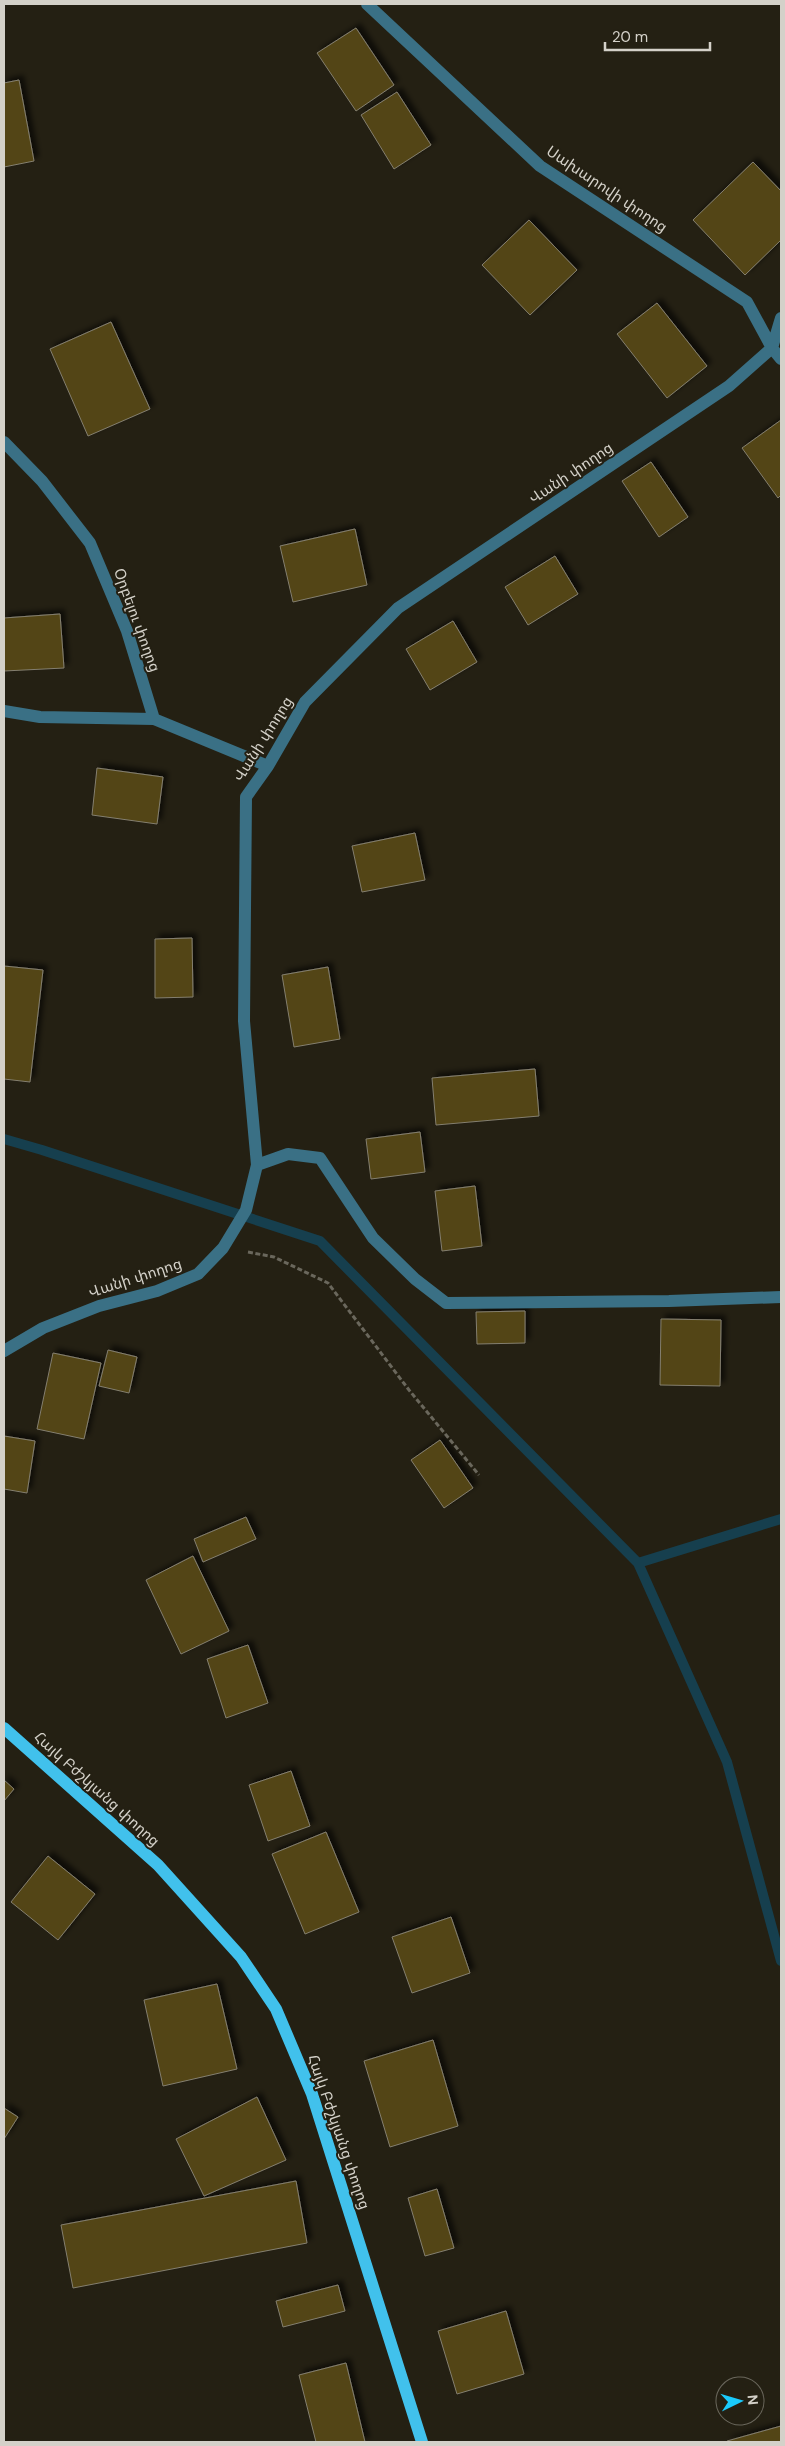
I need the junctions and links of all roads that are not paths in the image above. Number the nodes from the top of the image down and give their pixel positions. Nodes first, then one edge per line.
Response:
1 (367, 4) edge
2 (781, 318) edge
3 (772, 348) junction
4 (781, 358) edge
5 (4, 442) edge
6 (4, 711) edge
7 (154, 719) junction
8 (268, 766) junction
9 (257, 1165) junction
10 (781, 1297) edge
11 (4, 1351) edge
12 (4, 1728) edge
13 (422, 2442) edge

1 - 3 street, Սախարովի փողոց
2 - 3 street
3 - 4 street, Սախարովի փողոց
3 - 8 street, Վանի փողոց
5 - 7 street, Օրբելու փողոց
6 - 7 street
7 - 8 street
8 - 9 street, Վանի փողոց
9 - 10 street
9 - 11 street, Վանի փողոց
12 - 13 main road, Հայկ Բժշկյանց փողոց

